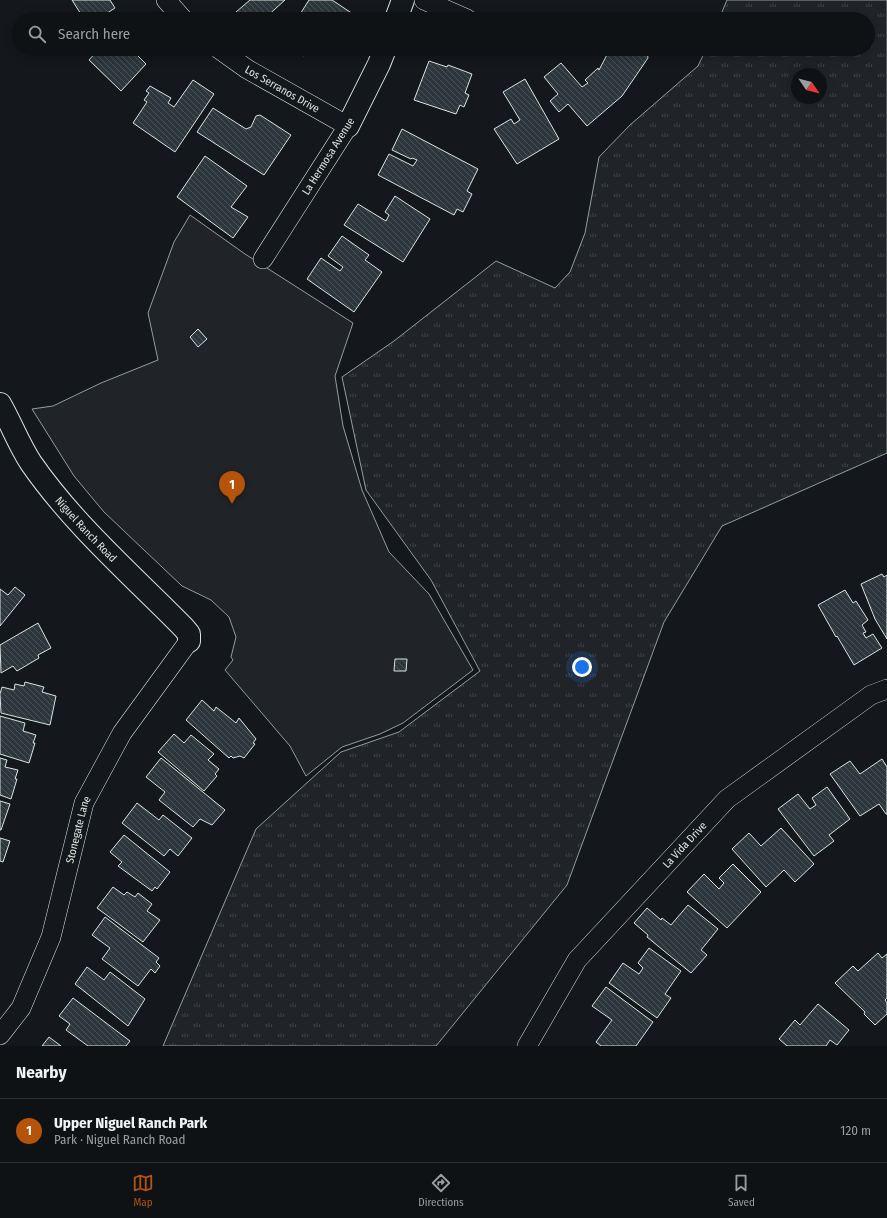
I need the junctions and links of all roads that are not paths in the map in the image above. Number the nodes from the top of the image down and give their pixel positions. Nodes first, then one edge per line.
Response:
1 (166, 0) edge
2 (403, 0) edge
3 (424, 0) edge
4 (177, 12) edge
5 (399, 12) edge
6 (451, 12) edge
7 (229, 56) edge
8 (382, 56) edge
9 (348, 126) junction
10 (263, 259) dead end
11 (0, 404) edge
12 (189, 641) joint
13 (887, 689) edge
14 (0, 1035) edge
15 (527, 1046) edge

1 - 4 street
2 - 5 street
3 - 6 street
7 - 9 street, Los Serranos Drive
8 - 9 street, La Hermosa Avenue
9 - 10 street, La Hermosa Avenue
11 - 12 street, Niguel Ranch Road
12 - 14 street, Stonegate Lane
13 - 15 street, La Vida Drive

